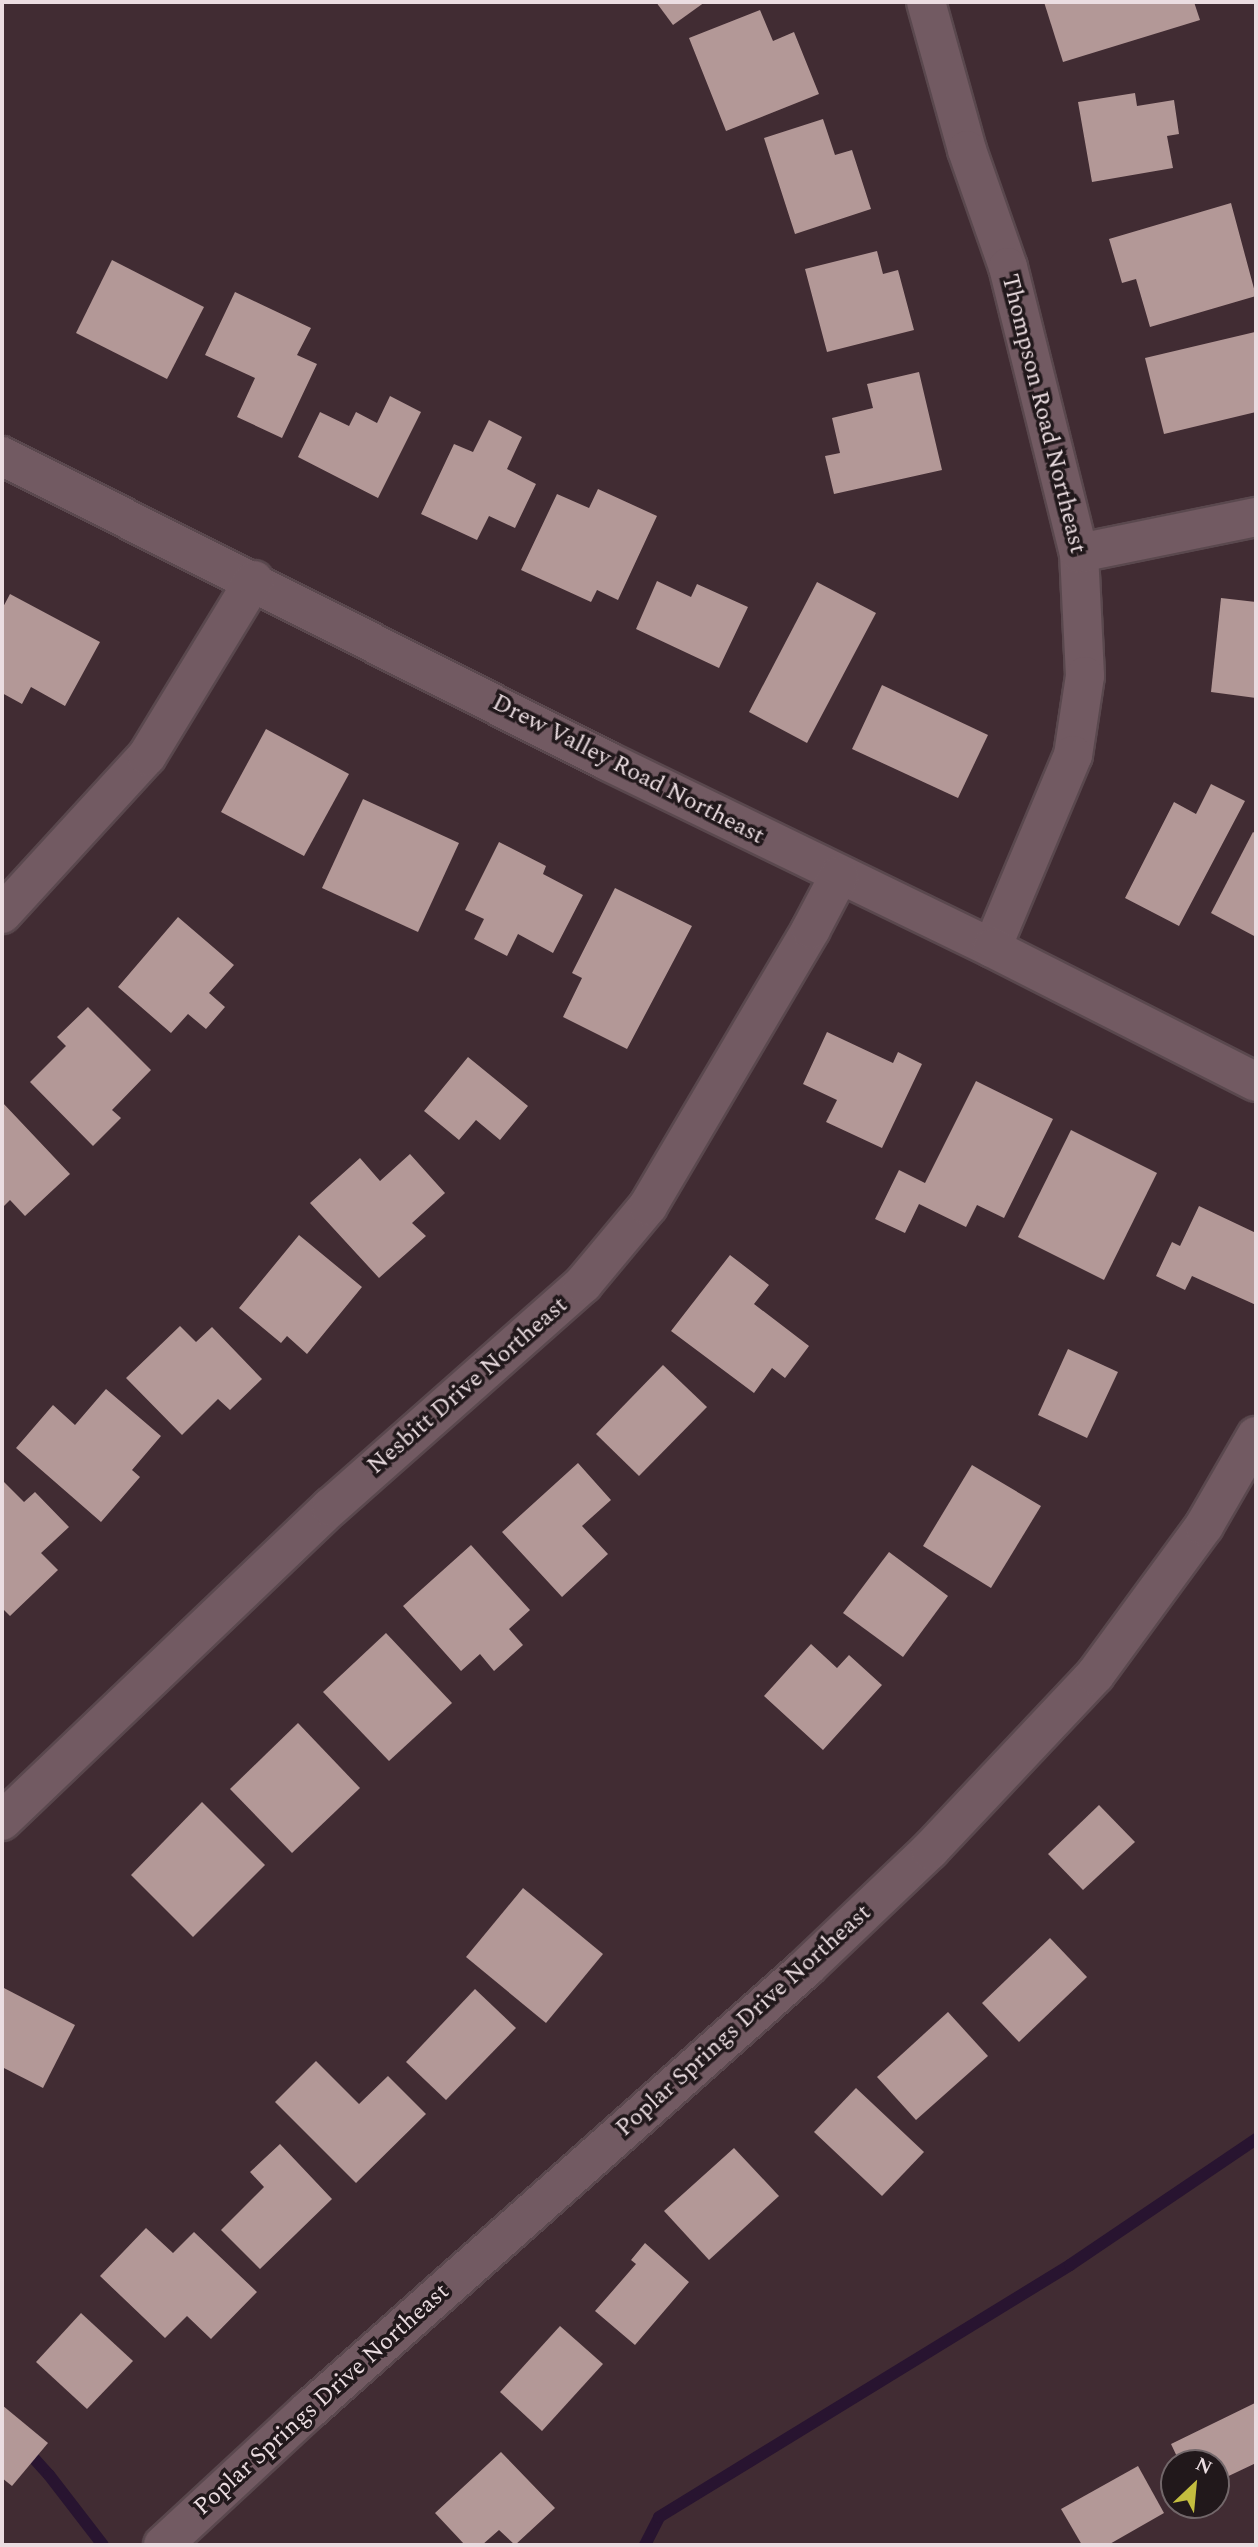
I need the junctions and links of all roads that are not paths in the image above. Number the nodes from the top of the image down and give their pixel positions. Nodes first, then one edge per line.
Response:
1 (926, 2) edge
2 (2, 456) edge
3 (1256, 517) edge
4 (1079, 553) junction
5 (254, 580) junction
6 (839, 876) junction
7 (2, 914) edge
8 (992, 948) junction
9 (1256, 1082) edge
10 (1256, 1436) edge
11 (2, 1821) edge
12 (163, 2545) edge

1 - 4 street, Thompson Road Northeast
2 - 5 street, Drew Valley Road Northeast
3 - 4 street
4 - 8 street, Thompson Road Northeast
5 - 6 street, Drew Valley Road Northeast
5 - 7 street
6 - 8 street, Drew Valley Road Northeast
6 - 11 street, Nesbitt Drive Northeast
8 - 9 street, Drew Valley Road Northeast
10 - 12 street, Poplar Springs Drive Northeast

